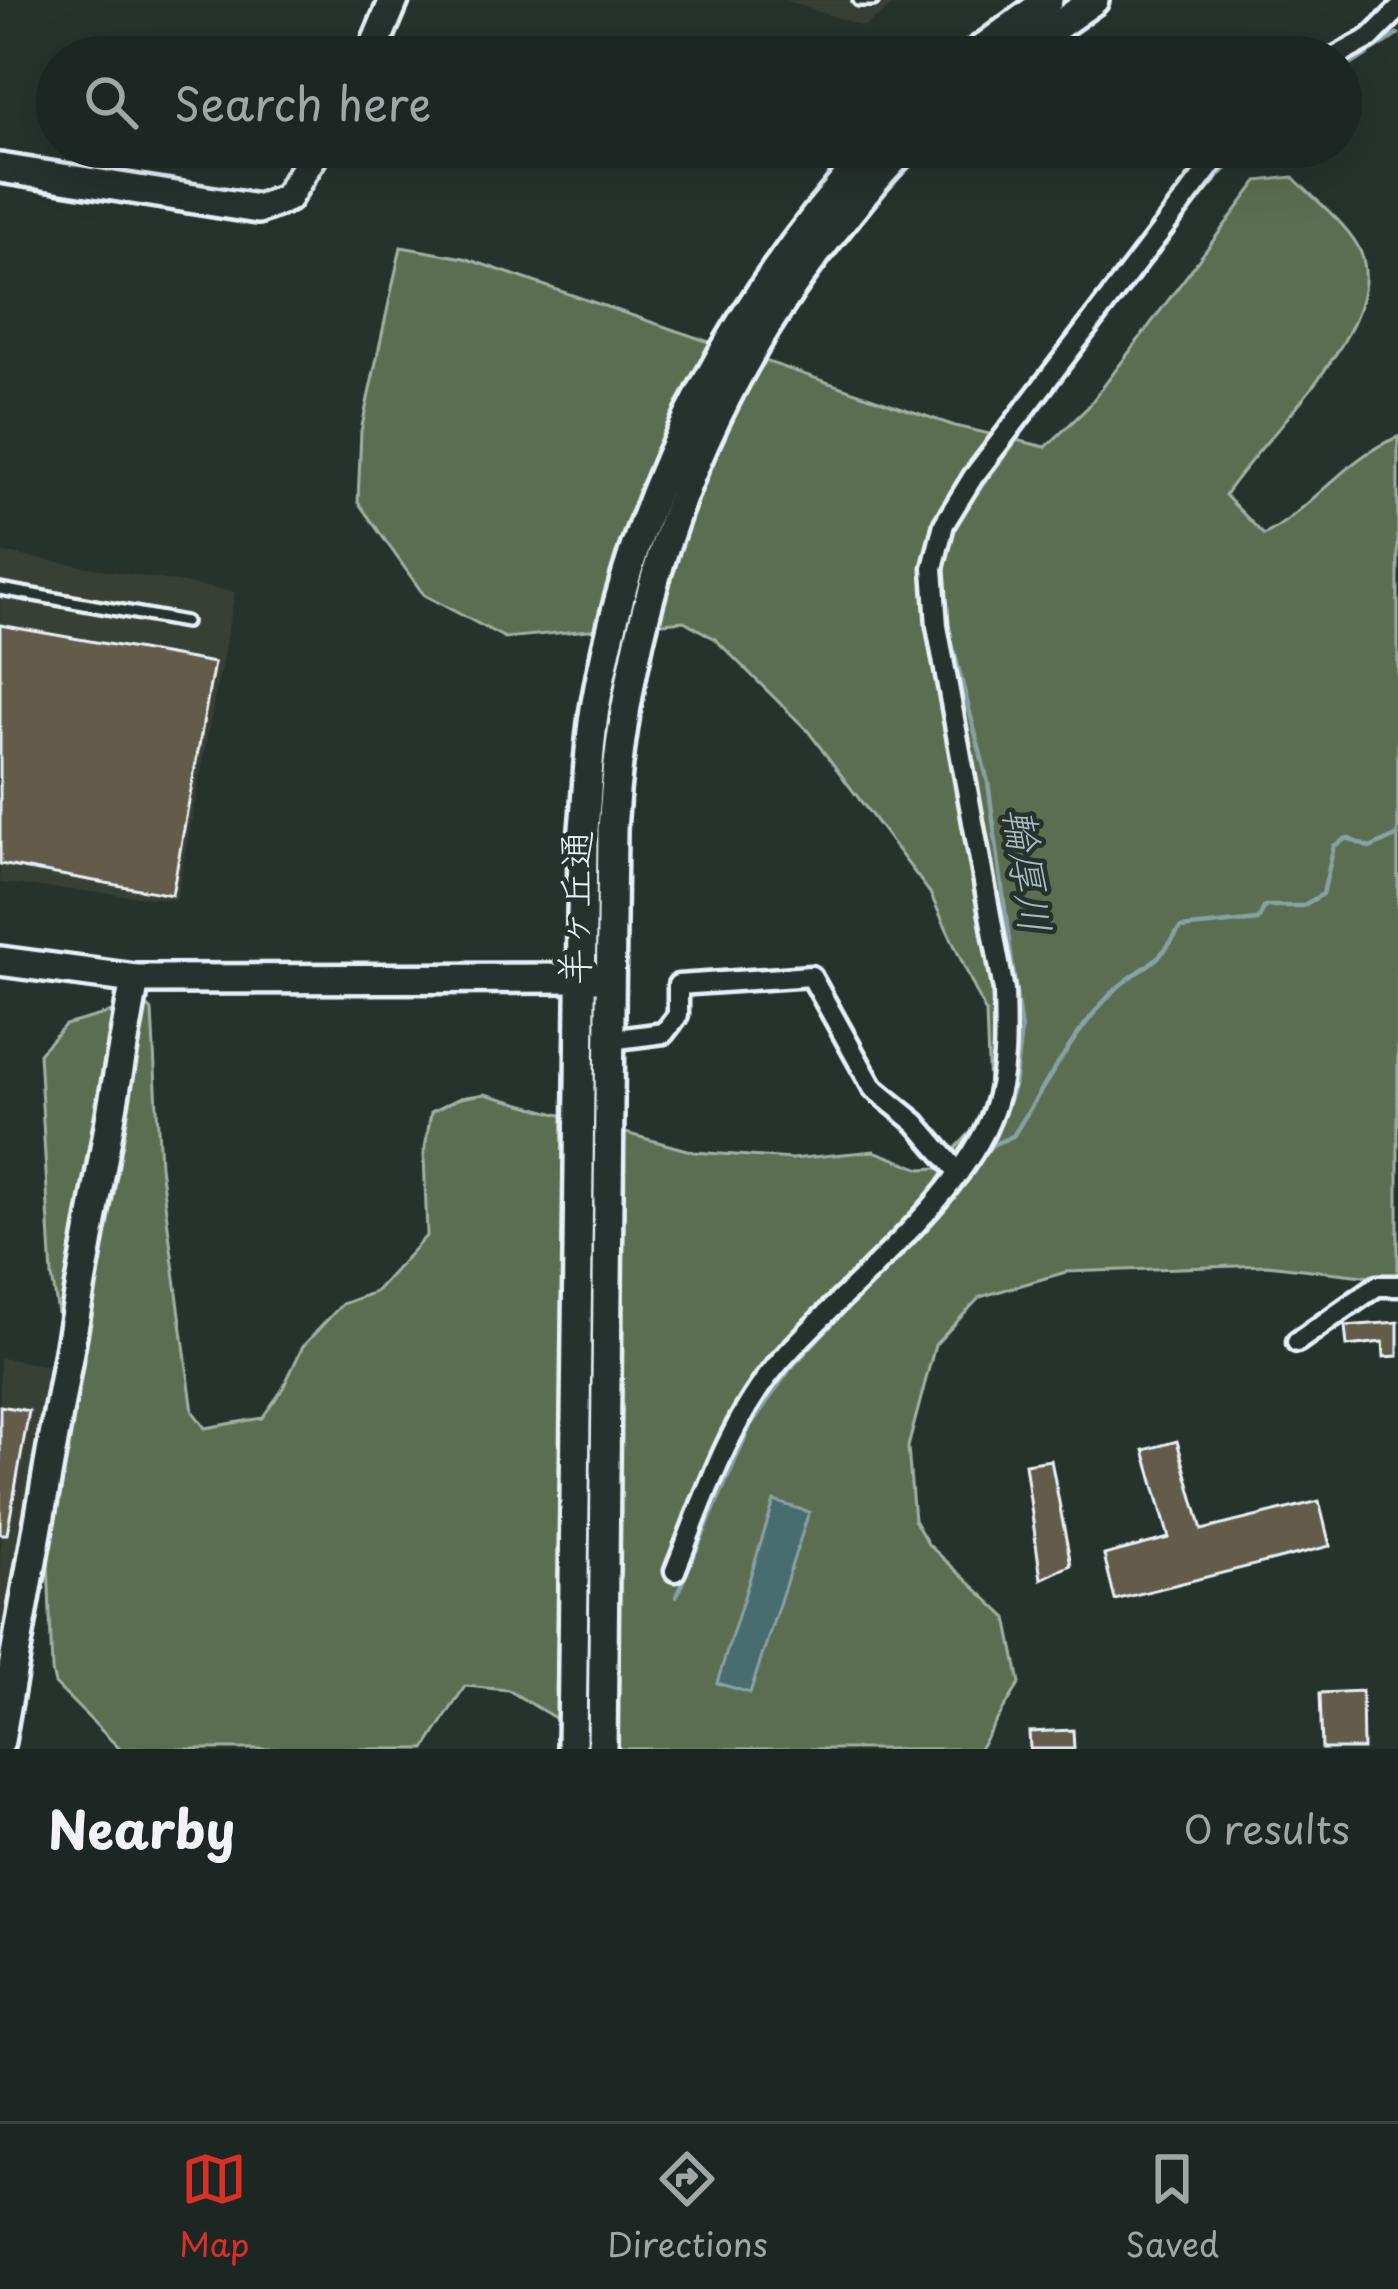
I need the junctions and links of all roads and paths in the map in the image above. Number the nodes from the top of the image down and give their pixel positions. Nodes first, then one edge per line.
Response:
1 (394, 0) edge
2 (859, 0) edge
3 (874, 0) edge
4 (1048, 0) edge
5 (1094, 0) edge
6 (1398, 10) edge
7 (379, 36) edge
8 (999, 36) edge
9 (1042, 36) edge
10 (1362, 42) edge
11 (305, 168) edge
12 (856, 168) edge
13 (889, 168) edge
14 (1209, 168) edge
15 (0, 169) edge
16 (0, 590) edge
17 (185, 622) dead end
18 (0, 961) edge
19 (611, 978) junction
20 (135, 979) junction
21 (580, 979) junction
22 (610, 1040) junction
23 (959, 1173) junction
24 (1398, 1286) edge
25 (1298, 1342) dead end
26 (675, 1571) dead end
27 (0, 1741) edge
28 (572, 1749) edge
29 (602, 1749) edge

1 - 7 main road
2 - 3 lane
4 - 8 main road
5 - 9 main road
6 - 10 street
11 - 15 main road
12 - 21 main road, 羊ヶ丘通
13 - 19 main road, 羊ヶ丘通
14 - 23 street
16 - 17 lane
18 - 20 main road
19 - 21 main road
19 - 22 main road, 羊ヶ丘通
20 - 21 main road
20 - 27 main road
21 - 28 main road, 羊ヶ丘通
22 - 23 street
22 - 29 main road, 羊ヶ丘通
23 - 26 street
24 - 25 street

